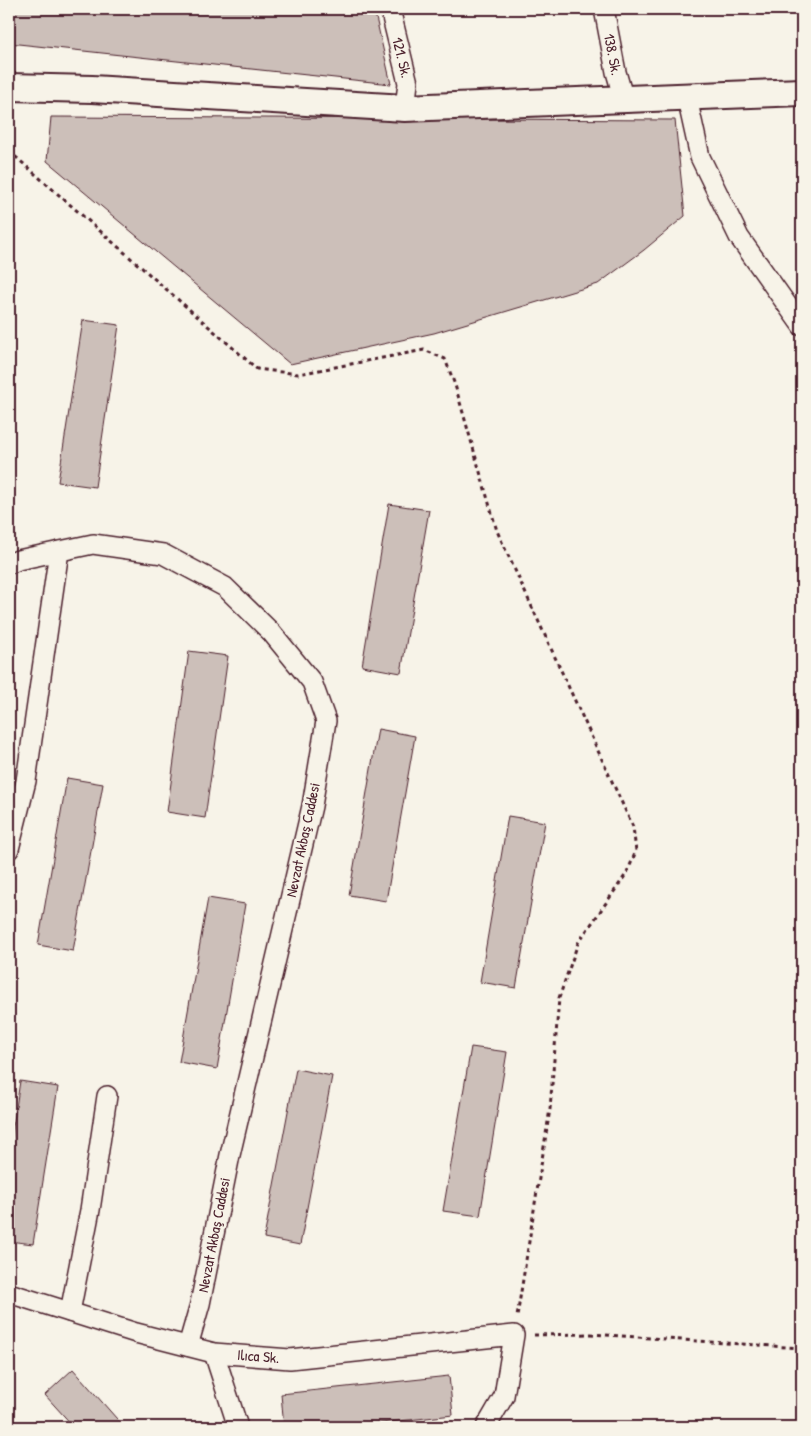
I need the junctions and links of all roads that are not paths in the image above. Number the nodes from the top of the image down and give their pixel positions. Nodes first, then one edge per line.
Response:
1 (390, 9) edge
2 (604, 9) edge
3 (9, 87) edge
4 (802, 92) edge
5 (687, 98) junction
6 (624, 100) junction
7 (405, 108) junction
8 (802, 326) edge
9 (60, 551) junction
10 (9, 564) edge
11 (9, 849) edge
12 (107, 1096) dead end
13 (9, 1293) edge
14 (70, 1312) junction
15 (188, 1346) junction
16 (214, 1352) junction
17 (238, 1427) edge
18 (486, 1427) edge

1 - 7 street, 121. Sk.
2 - 6 street, 138. Sk.
3 - 7 street
4 - 5 street
5 - 6 street
5 - 8 street
6 - 7 street
9 - 10 street, Nevzat Akbaş Caddesi
9 - 11 street
9 - 15 street, Nevzat Akbaş Caddesi
12 - 14 street
13 - 14 street, Ilıca Sk.
14 - 15 street, Ilıca Sk.
15 - 16 street, Ilıca Sk.
16 - 17 street
16 - 18 street, Ilıca Sk.

